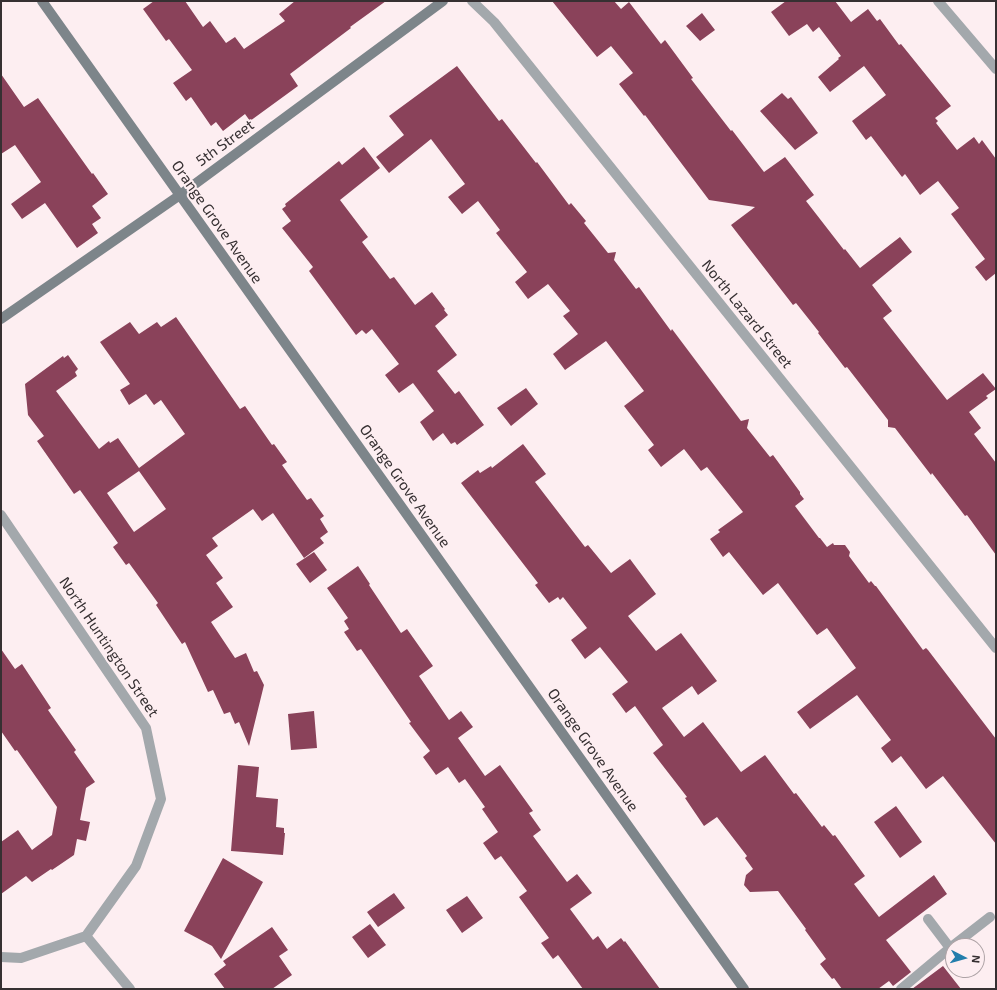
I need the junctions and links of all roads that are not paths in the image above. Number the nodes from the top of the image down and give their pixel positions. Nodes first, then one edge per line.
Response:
1 (42, 1) edge
2 (443, 1) edge
3 (472, 1) edge
4 (938, 1) edge
5 (996, 69) edge
6 (180, 195) junction
7 (1, 319) edge
8 (1, 515) edge
9 (996, 648) edge
10 (990, 917) dead end
11 (928, 919) dead end
12 (86, 936) junction
13 (963, 938) edge
14 (945, 941) edge
15 (945, 952) edge
16 (1, 957) edge
17 (130, 989) edge
18 (744, 989) edge
19 (901, 989) edge

1 - 6 street, Orange Grove Avenue
2 - 6 street, 5th Street
3 - 9 street, North Lazard Street
4 - 5 street
6 - 7 street, 5th Street
6 - 18 street, Orange Grove Avenue
8 - 12 street, North Huntington Street
10 - 13 street
11 - 14 street
12 - 16 street
12 - 17 street
15 - 19 street

